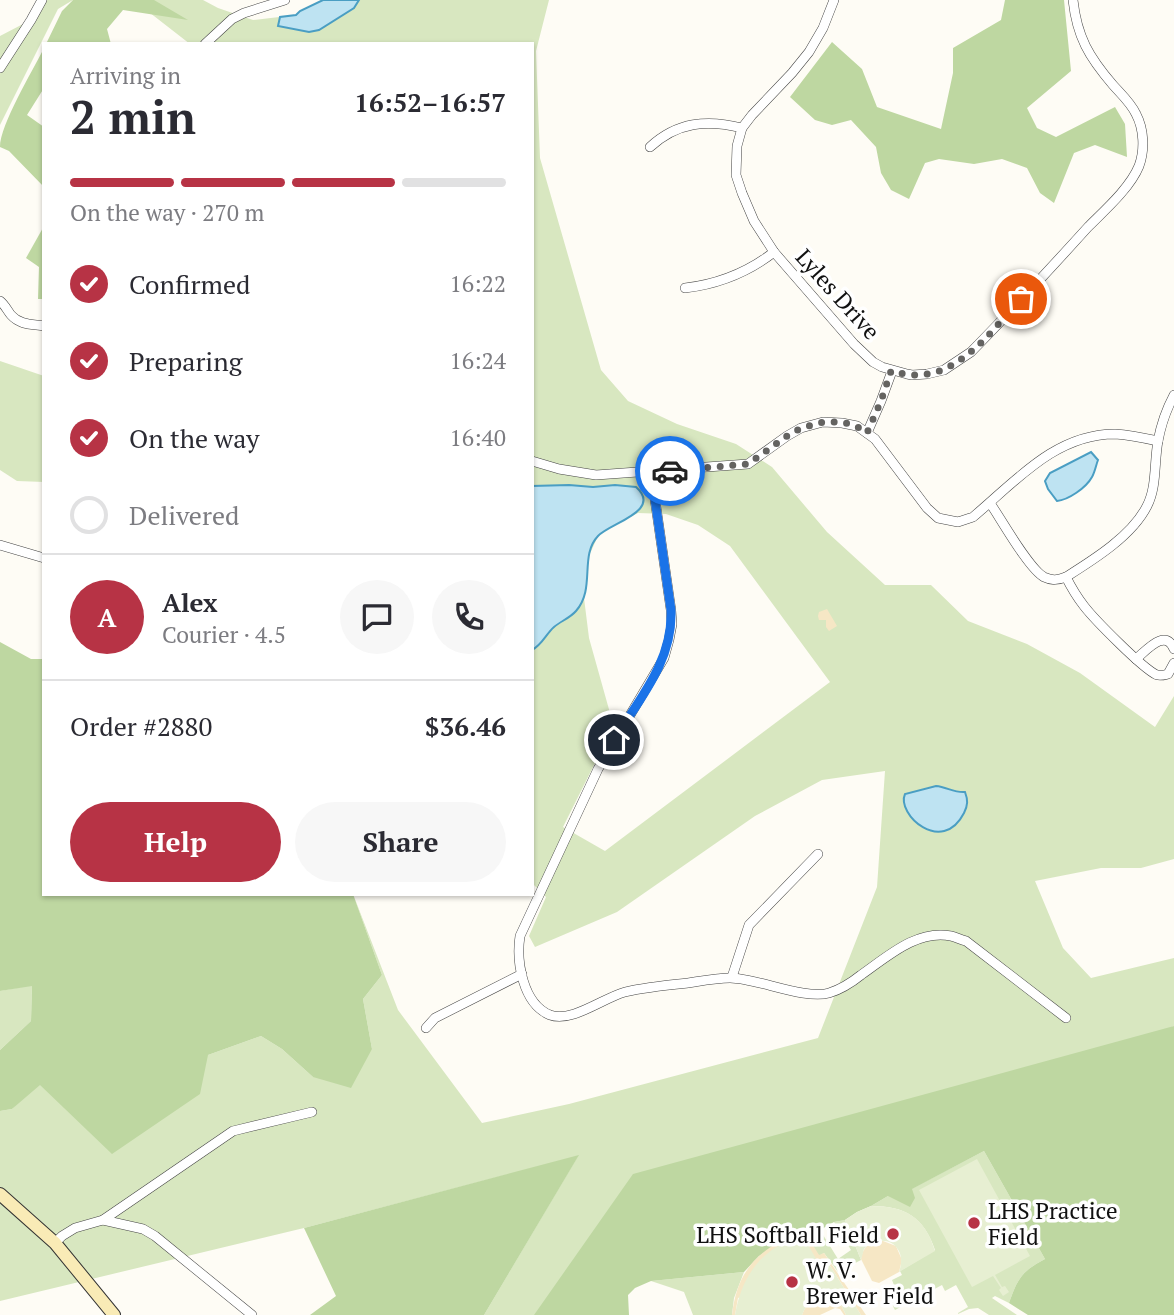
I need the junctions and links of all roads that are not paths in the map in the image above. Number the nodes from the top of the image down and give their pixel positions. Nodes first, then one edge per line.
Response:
1 (42, 0) edge
2 (285, 0) edge
3 (834, 0) edge
4 (1073, 0) edge
5 (207, 42) edge
6 (0, 68) edge
7 (742, 128) junction
8 (650, 147) dead end
9 (774, 252) junction
10 (685, 288) dead end
11 (0, 301) edge
12 (42, 326) edge
13 (891, 371) junction
14 (1174, 395) edge
15 (867, 433) junction
16 (1158, 441) junction
17 (534, 462) edge
18 (651, 472) junction
19 (990, 503) junction
20 (0, 545) edge
21 (42, 557) edge
22 (1066, 577) junction
23 (1174, 649) edge
24 (1136, 659) junction
25 (1174, 663) edge
26 (818, 854) dead end
27 (536, 891) edge
28 (522, 974) junction
29 (732, 977) junction
30 (1066, 1018) dead end
31 (426, 1028) dead end
32 (312, 1112) dead end
33 (0, 1194) edge
34 (103, 1220) junction
35 (55, 1242) junction
36 (114, 1315) edge
37 (252, 1315) edge

1 - 6 street
2 - 5 street
3 - 7 street
4 - 13 street
7 - 8 street
7 - 9 street, Lyles Drive
9 - 10 street
9 - 13 street, Lyles Drive
11 - 12 street
13 - 15 street
14 - 16 street
15 - 18 street
15 - 19 street
16 - 19 street
16 - 22 street
17 - 18 street
18 - 27 street
19 - 22 street
20 - 21 street
22 - 24 street
23 - 24 street
24 - 25 street
26 - 29 street
27 - 28 street
28 - 29 street
28 - 31 street
29 - 30 street
32 - 34 street
33 - 35 main road
34 - 35 street
34 - 37 street
35 - 36 main road

